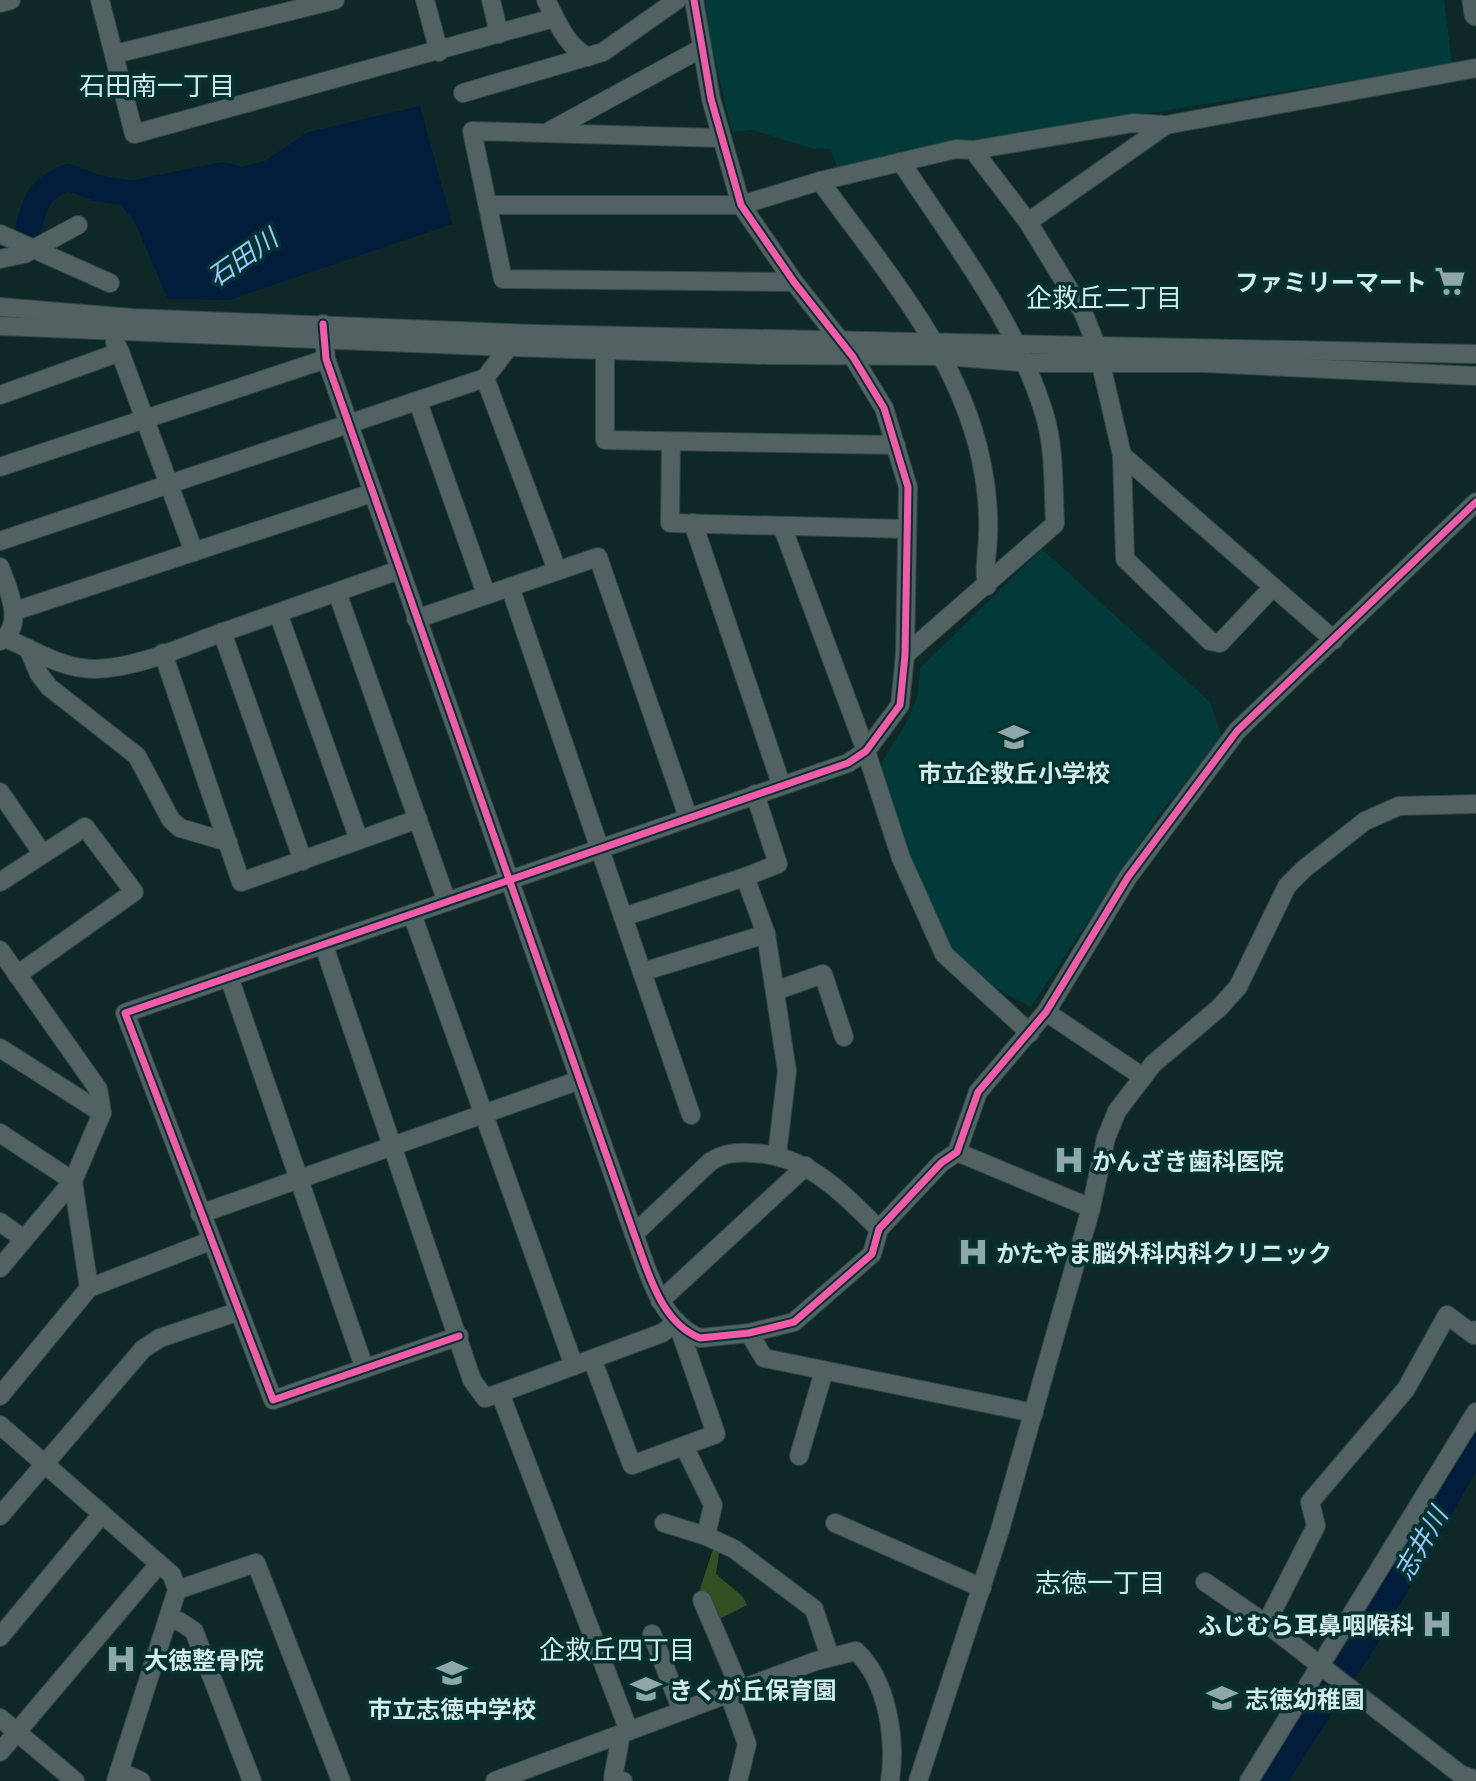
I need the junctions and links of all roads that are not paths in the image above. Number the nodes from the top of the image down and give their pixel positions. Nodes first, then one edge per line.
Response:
1 (11, 0) edge
2 (100, 0) edge
3 (335, 0) edge
4 (425, 0) edge
5 (491, 0) edge
6 (546, 0) edge
7 (677, 0) edge
8 (694, 0) edge
9 (1474, 0) edge
10 (0, 4) edge
11 (1476, 14) edge
12 (554, 18) junction
13 (499, 34) junction
14 (702, 48) junction
15 (439, 52) junction
16 (115, 54) junction
17 (588, 57) junction
18 (1476, 68) edge
19 (463, 93) dead end
20 (1166, 125) junction
21 (546, 133) junction
22 (721, 138) junction
23 (973, 150) junction
24 (901, 162) junction
25 (820, 181) junction
26 (488, 205) junction
27 (741, 205) junction
28 (1028, 222) junction
29 (78, 225) dead end
30 (0, 234) edge
31 (31, 250) junction
32 (0, 258) edge
33 (794, 282) junction
34 (110, 283) dead end
35 (0, 307) edge
36 (0, 326) edge
37 (114, 331) junction
38 (324, 341) junction
39 (840, 342) junction
40 (509, 347) junction
41 (605, 349) junction
42 (936, 349) junction
43 (120, 352) junction
44 (1020, 354) junction
45 (1100, 354) junction
46 (1476, 354) edge
47 (853, 356) junction
48 (1476, 376) edge
49 (485, 378) junction
50 (0, 395) edge
51 (418, 402) junction
52 (144, 419) junction
53 (348, 424) junction
54 (671, 442) junction
55 (896, 445) junction
56 (1122, 455) junction
57 (0, 467) edge
58 (168, 484) junction
59 (372, 493) junction
60 (1476, 502) edge
61 (693, 523) junction
62 (782, 526) junction
63 (907, 529) junction
64 (0, 541) edge
65 (194, 552) junction
66 (0, 567) edge
67 (399, 570) junction
68 (557, 570) junction
69 (987, 586) junction
70 (510, 587) junction
71 (1273, 587) junction
72 (337, 592) junction
73 (486, 594) junction
74 (15, 611) junction
75 (278, 613) junction
76 (416, 619) junction
77 (222, 632) junction
78 (3, 639) edge
79 (1334, 640) junction
80 (28, 648) junction
81 (163, 653) junction
82 (905, 655) junction
83 (866, 751) junction
84 (781, 784) junction
85 (0, 792) edge
86 (755, 794) junction
87 (1476, 804) edge
88 (688, 817) junction
89 (418, 819) junction
90 (359, 841) junction
91 (228, 842) junction
92 (600, 849) junction
93 (42, 853) junction
94 (303, 860) junction
95 (745, 877) junction
96 (509, 880) junction
97 (0, 882) edge
98 (447, 902) junction
99 (412, 914) junction
100 (623, 917) junction
101 (766, 934) junction
102 (324, 946) junction
103 (0, 950) edge
104 (642, 972) junction
105 (17, 975) junction
106 (229, 977) junction
107 (775, 991) junction
108 (1046, 1012) junction
109 (1030, 1033) junction
110 (844, 1037) dead end
111 (0, 1048) edge
112 (1143, 1077) junction
113 (577, 1081) junction
114 (102, 1113) junction
115 (484, 1114) junction
116 (691, 1115) dead end
117 (0, 1133) edge
118 (393, 1146) junction
119 (957, 1152) junction
120 (777, 1154) junction
121 (806, 1166) junction
122 (299, 1179) junction
123 (73, 1181) junction
124 (1091, 1208) junction
125 (200, 1214) junction
126 (0, 1222) edge
127 (879, 1229) junction
128 (634, 1234) junction
129 (24, 1239) junction
130 (211, 1241) junction
131 (0, 1268) edge
132 (89, 1288) junction
133 (660, 1301) junction
134 (237, 1312) junction
135 (677, 1322) junction
136 (1476, 1330) edge
137 (749, 1333) junction
138 (459, 1336) junction
139 (592, 1359) junction
140 (574, 1366) junction
141 (363, 1367) junction
142 (824, 1371) junction
143 (500, 1393) junction
144 (0, 1395) edge
145 (1476, 1412) edge
146 (1034, 1413) junction
147 (0, 1425) edge
148 (684, 1446) junction
149 (799, 1456) dead end
150 (45, 1463) junction
151 (102, 1514) junction
152 (0, 1516) edge
153 (664, 1523) dead end
154 (835, 1523) dead end
155 (706, 1536) junction
156 (159, 1564) junction
157 (1205, 1582) dead end
158 (982, 1588) junction
159 (177, 1590) junction
160 (702, 1600) dead end
161 (167, 1620) junction
162 (1266, 1624) junction
163 (652, 1633) dead end
164 (0, 1637) edge
165 (830, 1657) junction
166 (1320, 1664) junction
167 (735, 1692) junction
168 (682, 1712) junction
169 (0, 1718) edge
170 (17, 1732) junction
171 (625, 1733) junction
172 (0, 1752) edge
173 (117, 1776) edge
174 (1476, 1780) edge
175 (75, 1781) edge
176 (141, 1781) edge
177 (252, 1781) edge
178 (341, 1781) edge
179 (495, 1781) edge
180 (623, 1781) edge
181 (738, 1781) edge
182 (890, 1781) edge
183 (918, 1781) edge
184 (1249, 1781) edge

1 - 10 street
2 - 16 street
3 - 16 street
4 - 15 street
5 - 13 street
6 - 12 street
7 - 17 street
8 - 14 street
9 - 11 main road
12 - 13 street
12 - 17 street
13 - 15 street
14 - 21 street
14 - 22 street
15 - 16 street
17 - 19 street
18 - 20 street
20 - 23 street
20 - 28 street
21 - 22 street
21 - 26 street
22 - 27 street
23 - 24 street
23 - 28 street
24 - 25 street
24 - 44 street
25 - 27 street
25 - 42 street
26 - 27 street
26 - 33 street
27 - 33 street
28 - 45 street
29 - 31 street
30 - 31 street
31 - 32 street
31 - 34 street
33 - 39 street
35 - 38 street
36 - 37 street
37 - 38 street
37 - 43 street
38 - 39 street
38 - 40 street
38 - 52 street
38 - 53 street
39 - 42 street
39 - 47 street
40 - 41 street
40 - 49 street
41 - 47 street
41 - 54 street
42 - 44 street
42 - 47 street
42 - 69 street
43 - 50 street
43 - 52 street
44 - 45 street
44 - 69 street
45 - 46 street
45 - 48 street
45 - 56 street
47 - 55 street
49 - 51 street
49 - 68 street
51 - 53 street
51 - 73 street
52 - 57 street
52 - 58 street
53 - 58 street
53 - 59 street
54 - 55 street
54 - 61 street
55 - 63 street
56 - 71 street
56 - 71 street
58 - 64 street
58 - 65 street
59 - 65 street
59 - 67 street
60 - 79 street
61 - 62 street
61 - 84 street
62 - 63 street
62 - 83 street
63 - 82 street
65 - 74 street
66 - 74 street
67 - 72 street
67 - 76 street
68 - 70 street
68 - 88 street
69 - 82 street
70 - 73 street
70 - 92 street
71 - 79 street
72 - 75 street
72 - 89 street
73 - 76 street
74 - 78 street
75 - 77 street
75 - 90 street
76 - 96 street
77 - 81 street
77 - 94 street
78 - 80 street
79 - 108 street
80 - 81 street
80 - 91 street
81 - 91 street
82 - 83 street
83 - 84 street
83 - 109 street
84 - 86 street
85 - 93 street
86 - 88 street
86 - 95 street
87 - 112 street
88 - 92 street
89 - 90 street
89 - 98 street
90 - 94 street
91 - 94 street
92 - 96 street
92 - 100 street
93 - 97 street
93 - 105 street
95 - 100 street
95 - 101 street
96 - 98 street
96 - 113 street
98 - 99 street
99 - 102 street
99 - 115 street
100 - 104 street
101 - 104 street
101 - 107 street
102 - 106 street
102 - 118 street
103 - 105 street
104 - 116 street
105 - 114 street
106 - 122 street
106 - 125 street
107 - 110 street
107 - 120 street
108 - 109 street
108 - 112 street
109 - 119 street
111 - 114 street
112 - 124 street
113 - 115 street
113 - 128 street
114 - 123 street
115 - 118 street
115 - 140 street
117 - 123 street
118 - 122 street
118 - 138 street
119 - 124 street
119 - 127 street
120 - 121 street
120 - 128 street
121 - 127 street
121 - 133 street
122 - 125 street
122 - 141 street
123 - 129 street
123 - 132 street
124 - 146 street
125 - 130 street
126 - 129 street
127 - 137 street
128 - 133 street
129 - 131 street
130 - 132 street
130 - 134 street
132 - 144 street
133 - 135 street
134 - 141 street
134 - 150 street
135 - 137 street
135 - 139 street
135 - 148 street
136 - 162 street
137 - 142 street
138 - 141 street
138 - 143 street
139 - 140 street
139 - 148 street
140 - 143 street
142 - 146 street
142 - 149 street
143 - 171 street
145 - 166 street
146 - 158 street
147 - 150 street
148 - 155 street
150 - 151 street
150 - 152 street
151 - 156 street
151 - 164 street
153 - 155 street
154 - 158 street
155 - 165 street
156 - 159 street
156 - 170 street
157 - 162 street
158 - 183 street
159 - 161 street
159 - 178 street
160 - 167 street
161 - 173 street
161 - 177 street
162 - 166 street
163 - 168 street
165 - 167 street
165 - 182 street
166 - 174 street
166 - 184 street
167 - 168 street
167 - 181 street
168 - 171 street
169 - 170 street
170 - 172 street
170 - 175 street
171 - 179 street
171 - 180 street
173 - 176 street

